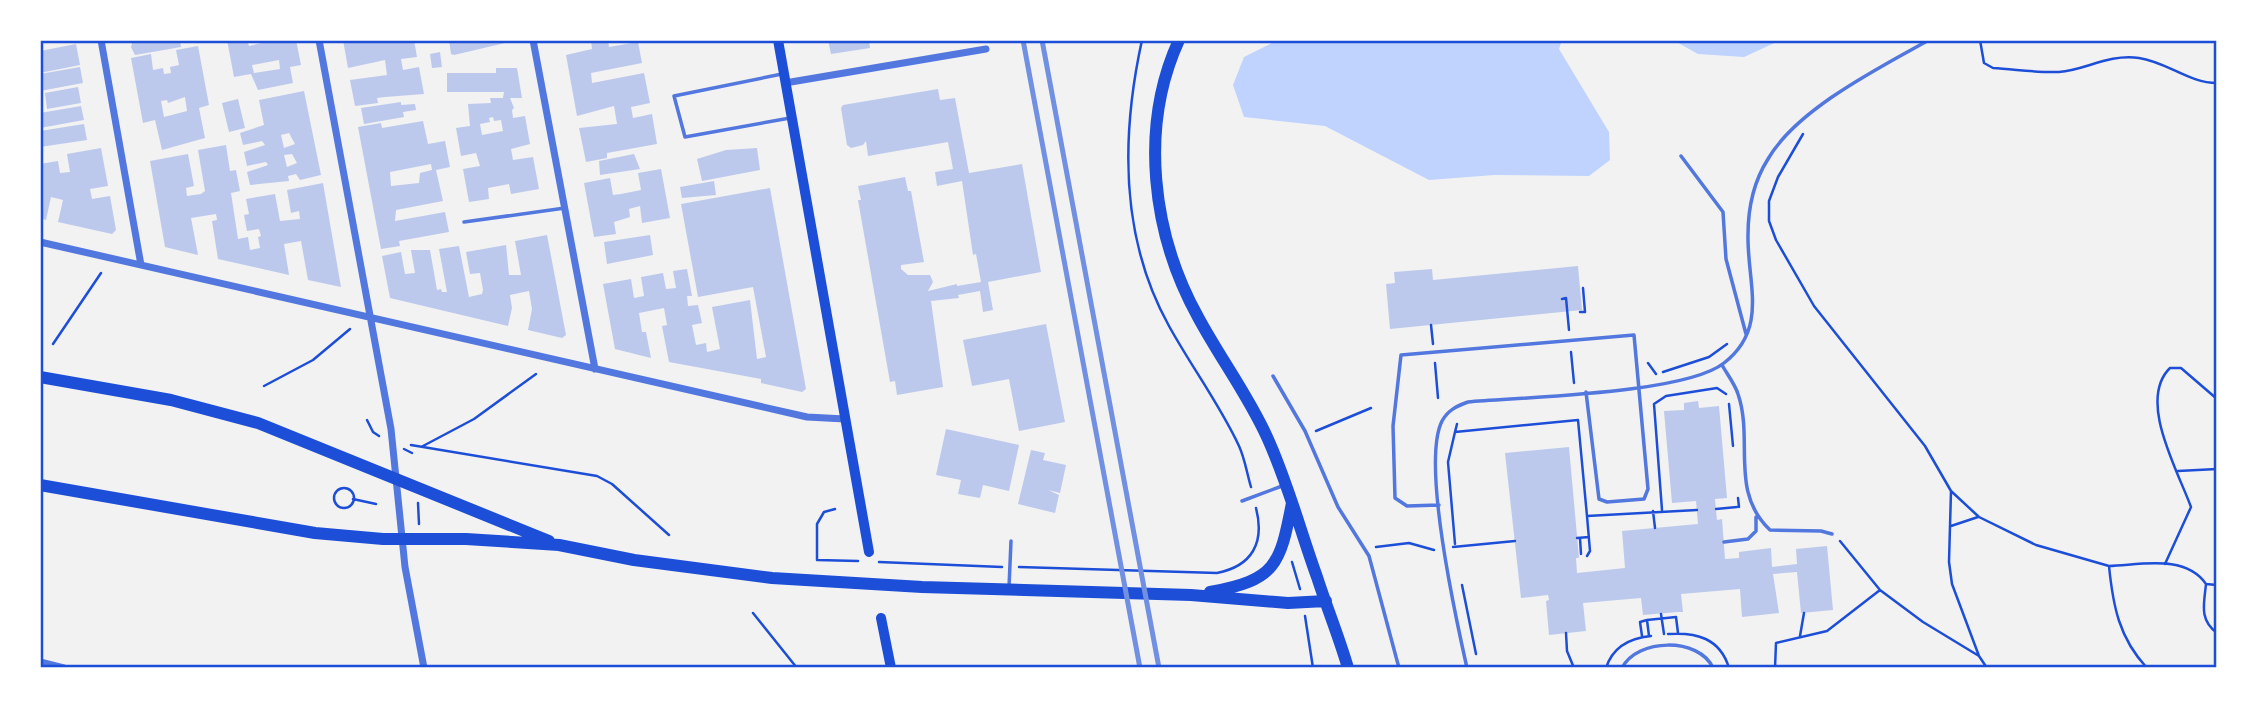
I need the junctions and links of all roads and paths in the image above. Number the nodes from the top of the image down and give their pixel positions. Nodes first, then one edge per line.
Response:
1 (101, 40) edge
2 (319, 40) edge
3 (533, 40) edge
4 (778, 40) edge
5 (1142, 40) edge
6 (1179, 40) edge
7 (1929, 40) edge
8 (1980, 40) edge
9 (986, 49) dead end
10 (784, 78) junction
11 (2217, 83) edge
12 (792, 118) junction
13 (1799, 122) junction
14 (1681, 156) dead end
15 (565, 208) junction
16 (464, 222) dead end
17 (40, 242) edge
18 (141, 265) junction
19 (101, 273) dead end
20 (1583, 288) dead end
21 (1562, 299) dead end
22 (1580, 312) dead end
23 (369, 317) junction
24 (1431, 325) dead end
25 (351, 329) dead end
26 (1569, 331) dead end
27 (1747, 336) junction
28 (1731, 341) dead end
29 (53, 344) dead end
30 (1433, 344) dead end
31 (1571, 350) dead end
32 (1434, 362) dead end
33 (1648, 363) dead end
34 (1723, 365) junction
35 (595, 369) junction
36 (536, 374) dead end
37 (1273, 376) dead end
38 (40, 377) edge
39 (1574, 383) dead end
40 (264, 386) dead end
41 (1638, 387) junction
42 (1586, 392) junction
43 (1438, 398) dead end
44 (2217, 399) edge
45 (1371, 408) dead end
46 (845, 419) junction
47 (367, 420) dead end
48 (1457, 424) dead end
49 (373, 432) dead end
50 (1455, 432) junction
51 (1307, 437) junction
52 (411, 445) dead end
53 (423, 446) junction
54 (1733, 452) dead end
55 (2217, 468) edge
56 (2178, 471) junction
57 (396, 477) junction
58 (1287, 484) junction
59 (40, 485) edge
60 (1951, 491) junction
61 (1737, 493) dead end
62 (1254, 496) junction
63 (417, 497) dead end
64 (353, 499) junction
65 (1293, 499) junction
66 (1241, 501) dead end
67 (376, 504) dead end
68 (1439, 505) junction
69 (835, 509) dead end
70 (1716, 509) dead end
71 (1662, 510) junction
72 (1697, 510) dead end
73 (1653, 511) junction
74 (1587, 516) junction
75 (1756, 517) junction
76 (1979, 517) junction
77 (419, 525) dead end
78 (1951, 526) junction
79 (1654, 528) dead end
80 (1832, 534) joint
81 (668, 535) dead end
82 (1588, 537) junction
83 (402, 539) junction
84 (1011, 541) dead end
85 (1515, 541) dead end
86 (1724, 542) dead end
87 (559, 545) junction
88 (1377, 546) dead end
89 (1455, 547) junction
90 (1434, 550) dead end
91 (869, 552) dead end
92 (1289, 554) dead end
93 (1581, 554) dead end
94 (1456, 556) dead end
95 (1587, 556) dead end
96 (833, 560) dead end
97 (916, 563) dead end
98 (2165, 564) junction
99 (2109, 566) junction
100 (1010, 567) junction
101 (1460, 575) dead end
102 (1299, 582) dead end
103 (2206, 584) junction
104 (2217, 585) edge
105 (1009, 588) junction
106 (1880, 590) junction
107 (1191, 595) junction
108 (1326, 601) junction
109 (753, 613) dead end
110 (1804, 613) dead end
111 (1662, 616) junction
112 (881, 618) dead end
113 (1647, 620) junction
114 (1307, 630) dead end
115 (1566, 633) dead end
116 (1678, 633) dead end
117 (2217, 633) edge
118 (1664, 634) dead end
119 (1649, 636) dead end
120 (1800, 636) junction
121 (1642, 637) dead end
122 (1476, 655) dead end
123 (1979, 656) junction
124 (40, 662) edge
125 (64, 668) edge
126 (424, 668) edge
127 (797, 668) edge
128 (891, 668) edge
129 (1313, 668) edge
130 (1348, 668) edge
131 (1399, 668) edge
132 (1467, 668) edge
133 (1574, 668) edge
134 (1622, 668) edge
135 (1713, 668) edge
136 (1775, 668) edge
137 (1987, 668) edge
138 (2147, 668) edge

1 - 18 street
2 - 23 street
3 - 15 street
4 - 10 main road
5 - 62 path
6 - 58 main road
7 - 13 lane
8 - 11 path
9 - 10 street
10 - 12 main road
10 - 12 lane
12 - 46 main road
13 - 27 lane
13 - 60 path
14 - 27 lane
15 - 16 lane
15 - 35 street
17 - 18 street
18 - 23 street
19 - 29 path
20 - 22 path
21 - 26 path
23 - 35 street
23 - 57 street
24 - 30 path
25 - 40 path
27 - 34 lane
28 - 33 path
31 - 39 path
32 - 43 path
34 - 41 lane
34 - 75 lane
35 - 46 street
36 - 53 path
37 - 51 lane
38 - 57 main road
41 - 42 lane
41 - 42 lane
41 - 68 lane
42 - 68 lane
44 - 56 path
45 - 51 path
46 - 91 main road
47 - 49 path
48 - 50 path
50 - 74 path
50 - 89 path
51 - 131 lane
52 - 53 path
53 - 81 path
54 - 71 path
55 - 56 path
56 - 98 path
57 - 83 street
57 - 87 main road
58 - 62 lane
58 - 65 main road
59 - 83 main road
60 - 76 path
60 - 78 path
61 - 70 path
62 - 66 lane
62 - 100 path
63 - 77 path
64 - 64 path
64 - 67 path
65 - 107 main road
65 - 108 main road
68 - 132 lane
69 - 96 path
71 - 72 path
71 - 73 path
73 - 74 path
73 - 79 path
74 - 82 path
75 - 80 lane
75 - 86 lane
76 - 78 path
76 - 99 path
78 - 123 path
80 - 106 path
82 - 93 path
82 - 95 path
83 - 87 main road
83 - 126 street
84 - 100 lane
85 - 89 path
87 - 105 main road
88 - 90 path
89 - 94 path
92 - 102 path
97 - 100 path
98 - 99 path
98 - 103 path
99 - 138 path
100 - 105 lane
101 - 122 path
103 - 104 path
103 - 117 path
105 - 107 main road
106 - 120 path
106 - 123 path
107 - 108 main road
108 - 130 main road
109 - 127 path
110 - 120 path
111 - 113 path
111 - 116 path
111 - 118 path
112 - 128 main road
113 - 119 path
113 - 121 path
114 - 129 path
115 - 133 path
120 - 136 path
123 - 137 path
124 - 125 street
134 - 135 lane

